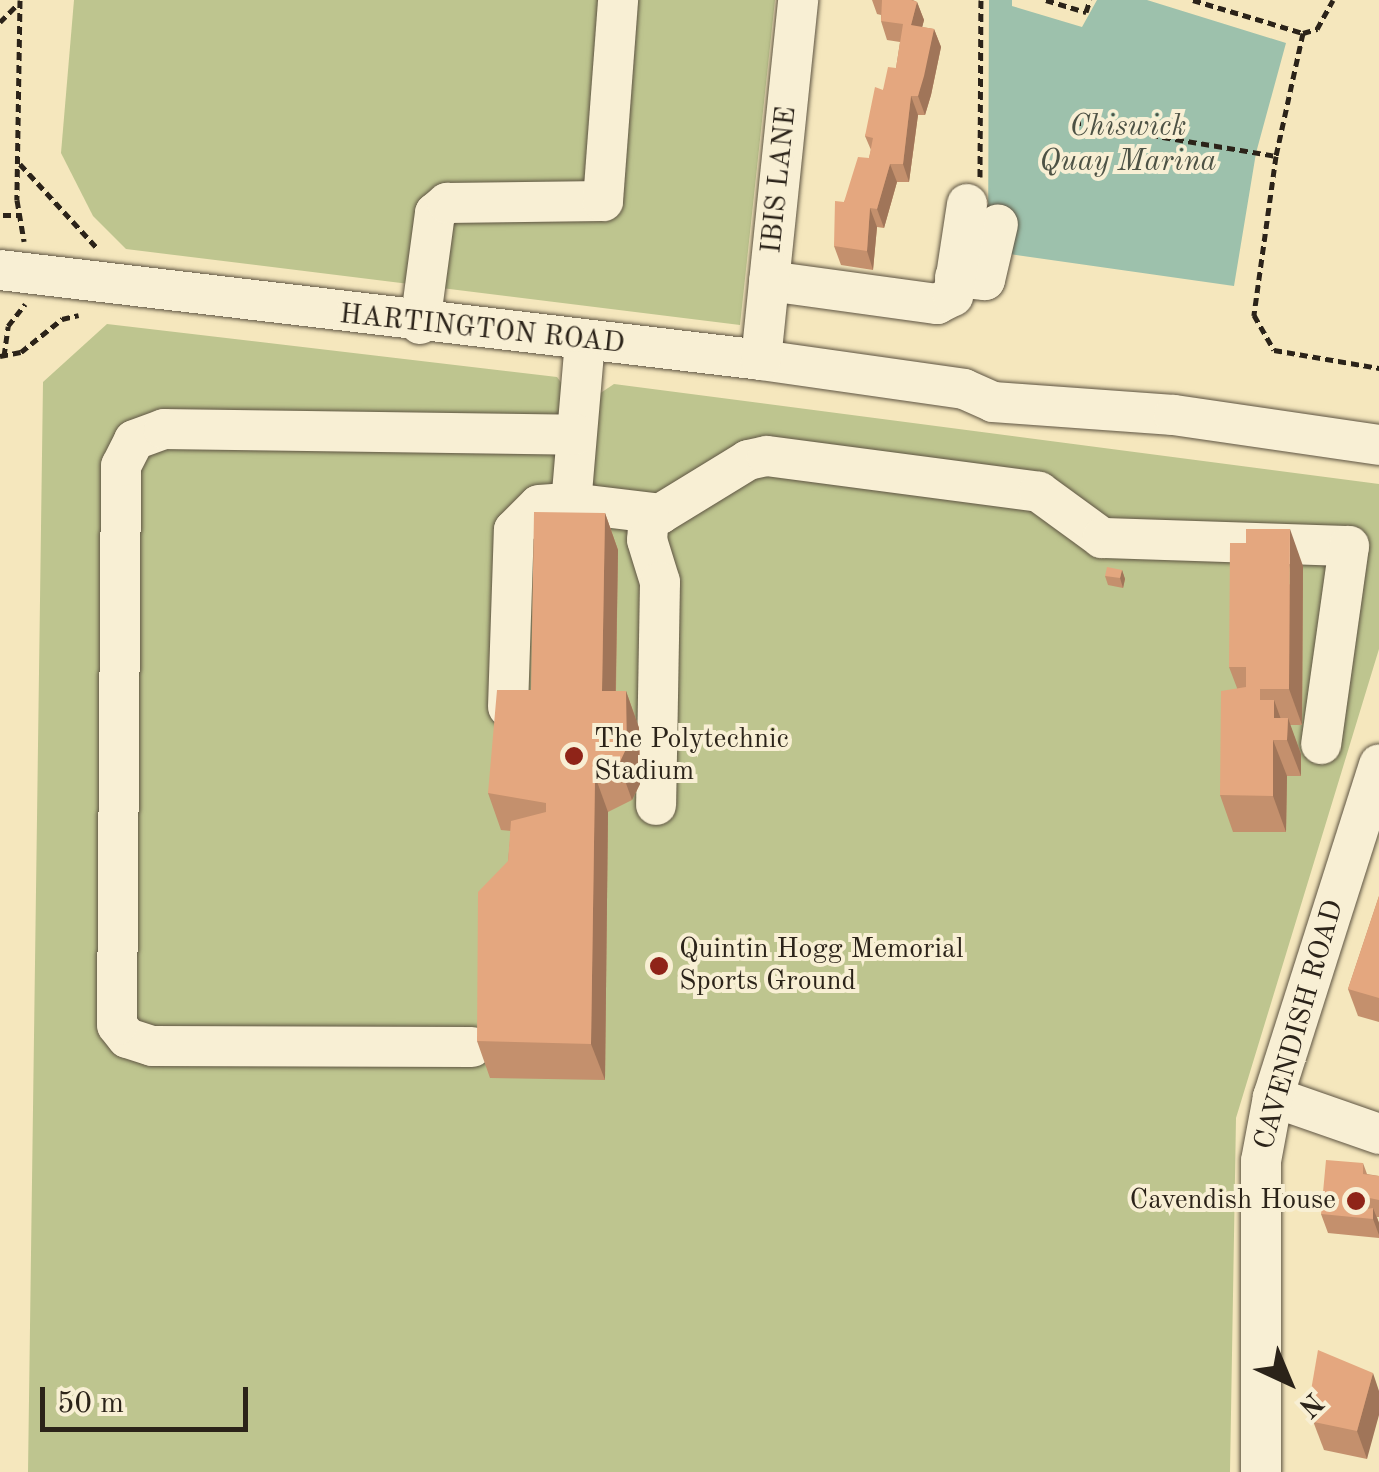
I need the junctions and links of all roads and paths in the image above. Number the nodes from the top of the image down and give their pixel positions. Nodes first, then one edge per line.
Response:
1 (618, 0) edge
2 (798, 0) edge
3 (981, 0) edge
4 (1046, 0) edge
5 (1090, 0) edge
6 (1193, 0) edge
7 (1333, 0) edge
8 (20, 1) edge
9 (0, 22) edge
10 (1303, 33) junction
11 (1073, 122) dead end
12 (1276, 156) junction
13 (20, 164) junction
14 (982, 214) joint
15 (3, 216) dead end
16 (20, 216) junction
17 (104, 255) dead end
18 (17, 270) edge
19 (769, 281) junction
20 (132, 287) junction
21 (420, 324) junction
22 (585, 341) junction
23 (2, 356) edge
24 (760, 360) junction
25 (1379, 368) edge
26 (576, 435) junction
27 (1379, 446) edge
28 (571, 503) junction
29 (649, 513) junction
30 (508, 707) edge
31 (1321, 744) dead end
32 (1379, 764) edge
33 (656, 805) dead end
34 (472, 1047) dead end
35 (1273, 1097) junction
36 (1379, 1134) edge
37 (1262, 1472) edge

1 - 21 street
2 - 19 street, IBIS LANE
3 - 14 path
4 - 5 path
6 - 10 path
7 - 10 path
8 - 9 path
8 - 13 path
10 - 12 path
11 - 12 path
12 - 25 path
13 - 16 path
13 - 17 path
14 - 19 street
15 - 16 path
16 - 18 path
18 - 20 street, HARTINGTON ROAD
18 - 23 path
19 - 24 street, IBIS LANE
20 - 21 street, HARTINGTON ROAD
20 - 23 path
21 - 22 street, HARTINGTON ROAD
22 - 24 street, HARTINGTON ROAD
22 - 26 street
24 - 27 street, HARTINGTON ROAD
26 - 28 street
26 - 34 street
28 - 29 street
28 - 30 street
29 - 31 street
29 - 33 street
32 - 35 street, CAVENDISH ROAD
35 - 36 street
35 - 37 street, CAVENDISH ROAD

